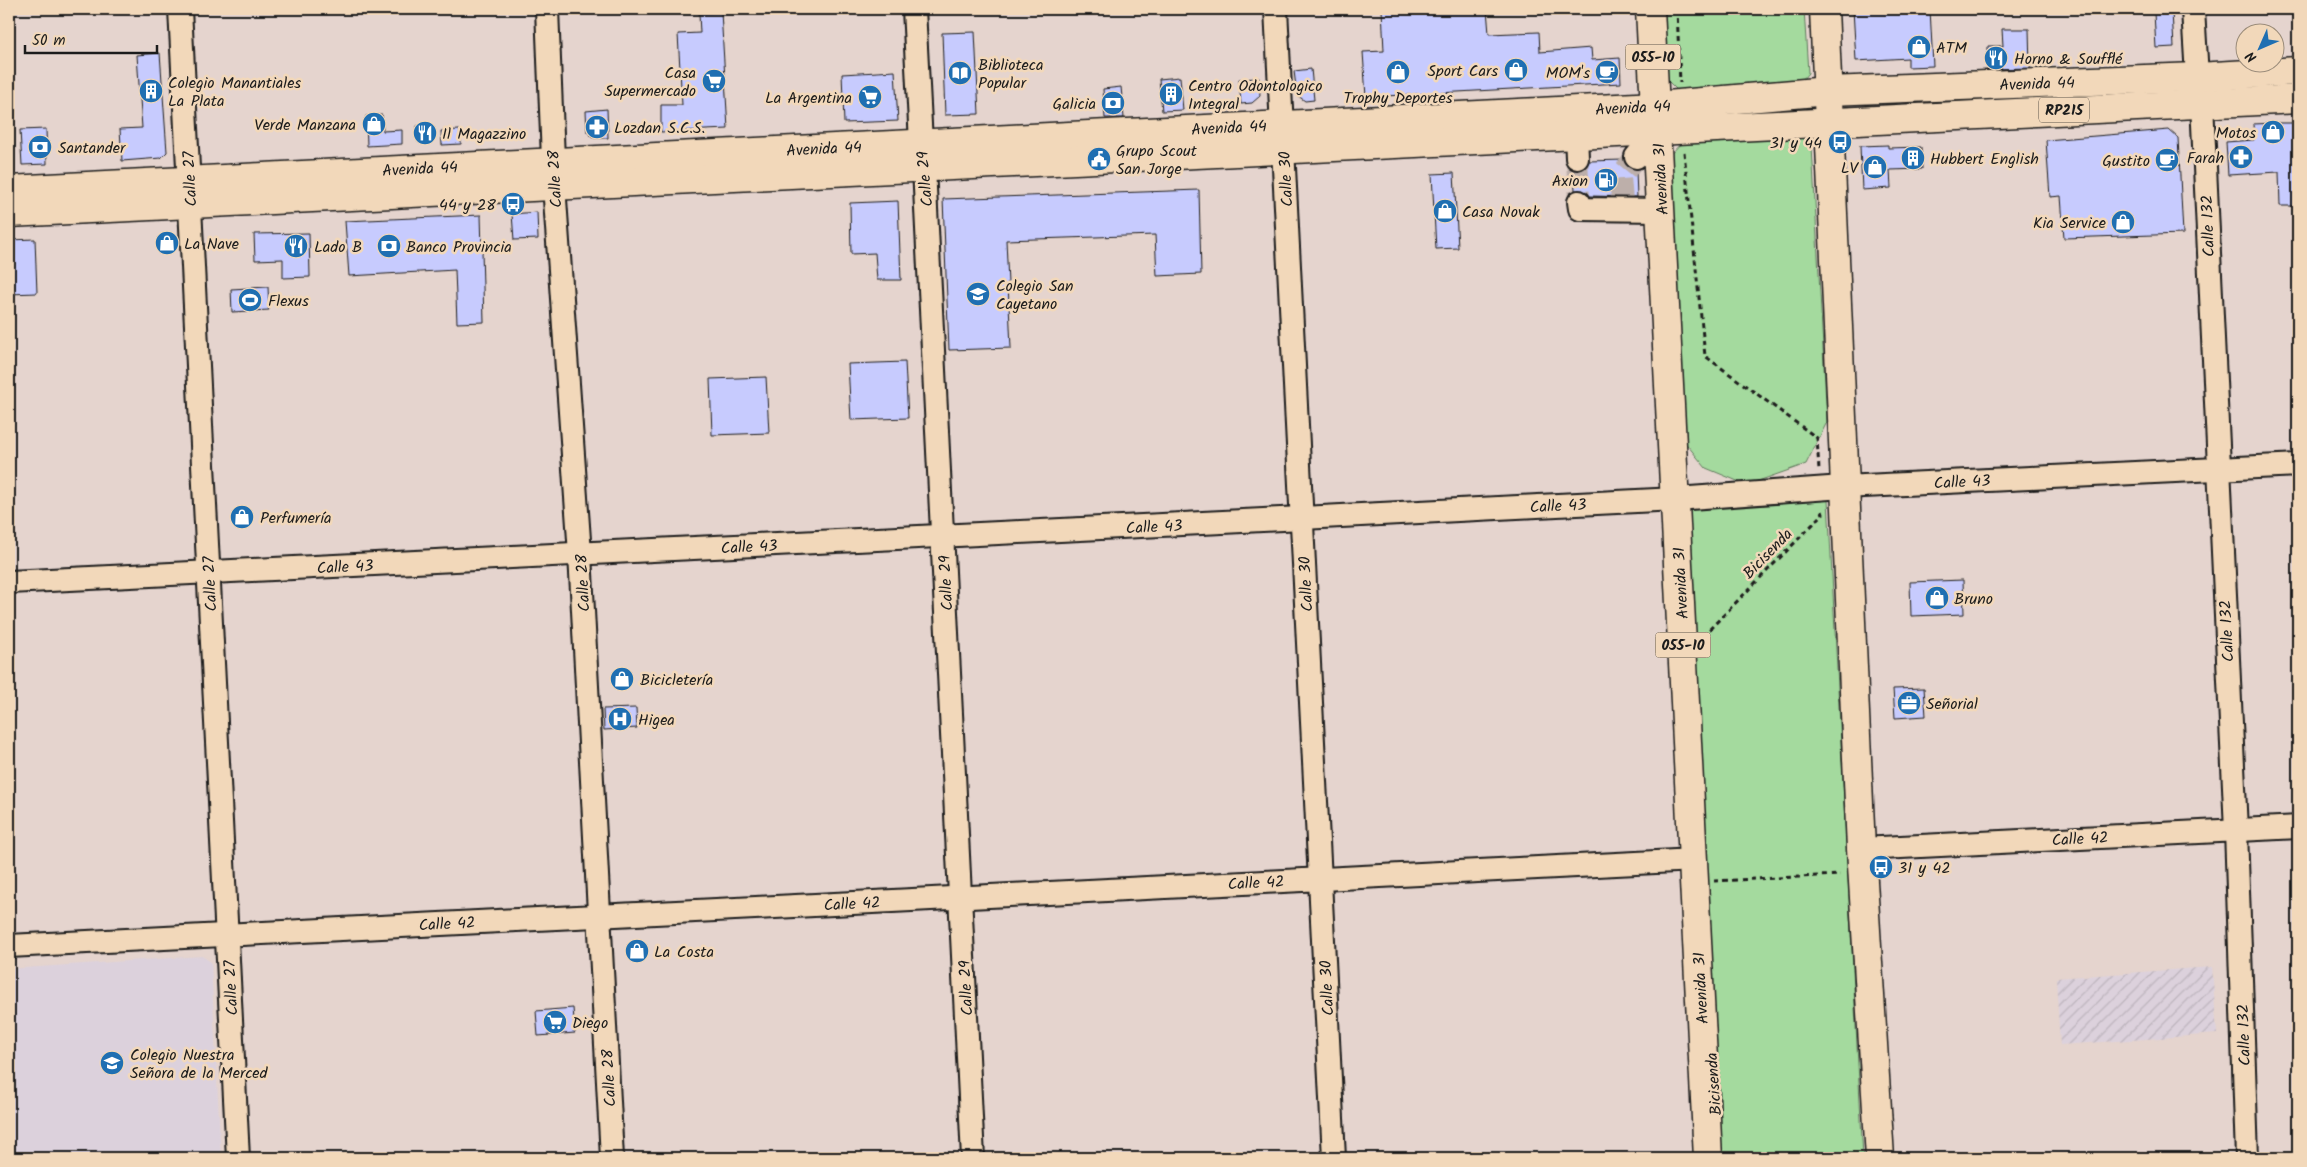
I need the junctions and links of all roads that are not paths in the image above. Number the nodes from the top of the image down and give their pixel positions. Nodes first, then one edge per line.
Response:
1 (180, 9) edge
2 (547, 9) edge
3 (914, 9) edge
4 (1276, 9) edge
5 (1650, 9) edge
6 (1824, 9) edge
7 (2193, 9) edge
8 (2298, 71) edge
9 (2196, 77) junction
10 (1828, 91) junction
11 (2298, 99) edge
12 (2202, 103) junction
13 (1669, 117) junction
14 (1830, 122) junction
15 (1283, 138) junction
16 (923, 156) junction
17 (1636, 158) tunnel mouth
18 (553, 173) junction
19 (9, 190) edge
20 (189, 192) junction
21 (1579, 202) dead end
22 (1662, 210) junction
23 (9, 213) edge
24 (2298, 465) edge
25 (2218, 469) junction
26 (1832, 488) junction
27 (1676, 499) junction
28 (1302, 518) junction
29 (943, 536) junction
30 (580, 554) junction
31 (208, 572) junction
32 (9, 582) edge
33 (2298, 828) edge
34 (2236, 830) junction
35 (1862, 861) junction
36 (1703, 865) junction
37 (1320, 879) junction
38 (960, 898) junction
39 (599, 916) junction
40 (227, 935) junction
41 (9, 946) edge
42 (238, 1158) edge
43 (612, 1158) edge
44 (973, 1158) edge
45 (1334, 1158) edge
46 (1708, 1158) edge
47 (1880, 1158) edge
48 (2247, 1158) edge

1 - 20 street, Calle 27
2 - 18 street, Calle 28
3 - 16 street, Calle 29
4 - 15 street, Calle 30
5 - 13 main road, Avenida 31 / 055-10
6 - 10 main road
7 - 9 street
8 - 9 main road, Avenida 44 / RP215
9 - 10 main road, Avenida 44 / RP215
10 - 13 main road, Avenida 44 / RP215
10 - 14 main road
11 - 12 main road, Avenida 44 / RP215
12 - 14 main road, Avenida 44 / RP215
12 - 25 street, Calle 132
13 - 14 main road, Avenida 44 / RP215
13 - 15 main road, Avenida 44
13 - 15 main road, Avenida 44
13 - 17 street
13 - 22 main road, Avenida 31 / 055-10
14 - 26 main road
15 - 16 main road, Avenida 44
15 - 28 street, Calle 30
16 - 18 main road, Avenida 44
16 - 29 street, Calle 29
18 - 20 main road, Avenida 44
18 - 30 street, Calle 28
19 - 20 main road, Avenida 44
20 - 23 main road, Avenida 44
20 - 31 street, Calle 27
21 - 22 street
22 - 27 main road, Avenida 31 / 055-10
24 - 25 street, Calle 43
25 - 26 street, Calle 43
25 - 34 street, Calle 132
26 - 27 street, Calle 43
26 - 35 main road
27 - 28 street, Calle 43
27 - 36 main road, Avenida 31 / 055-10
28 - 29 street, Calle 43
28 - 37 street, Calle 30
29 - 30 street, Calle 43
29 - 38 street, Calle 29
30 - 31 street, Calle 43
30 - 39 street, Calle 28
31 - 32 street, Calle 43
31 - 40 street, Calle 27
33 - 34 street, Calle 42
34 - 35 street, Calle 42
34 - 48 street, Calle 132
35 - 47 main road
36 - 37 street, Calle 42
36 - 46 main road, Avenida 31 / 055-10
37 - 38 street, Calle 42
37 - 45 street, Calle 30
38 - 39 street, Calle 42
38 - 44 street, Calle 29
39 - 40 street, Calle 42
39 - 43 street, Calle 28
40 - 41 street, Calle 42
40 - 42 street, Calle 27

